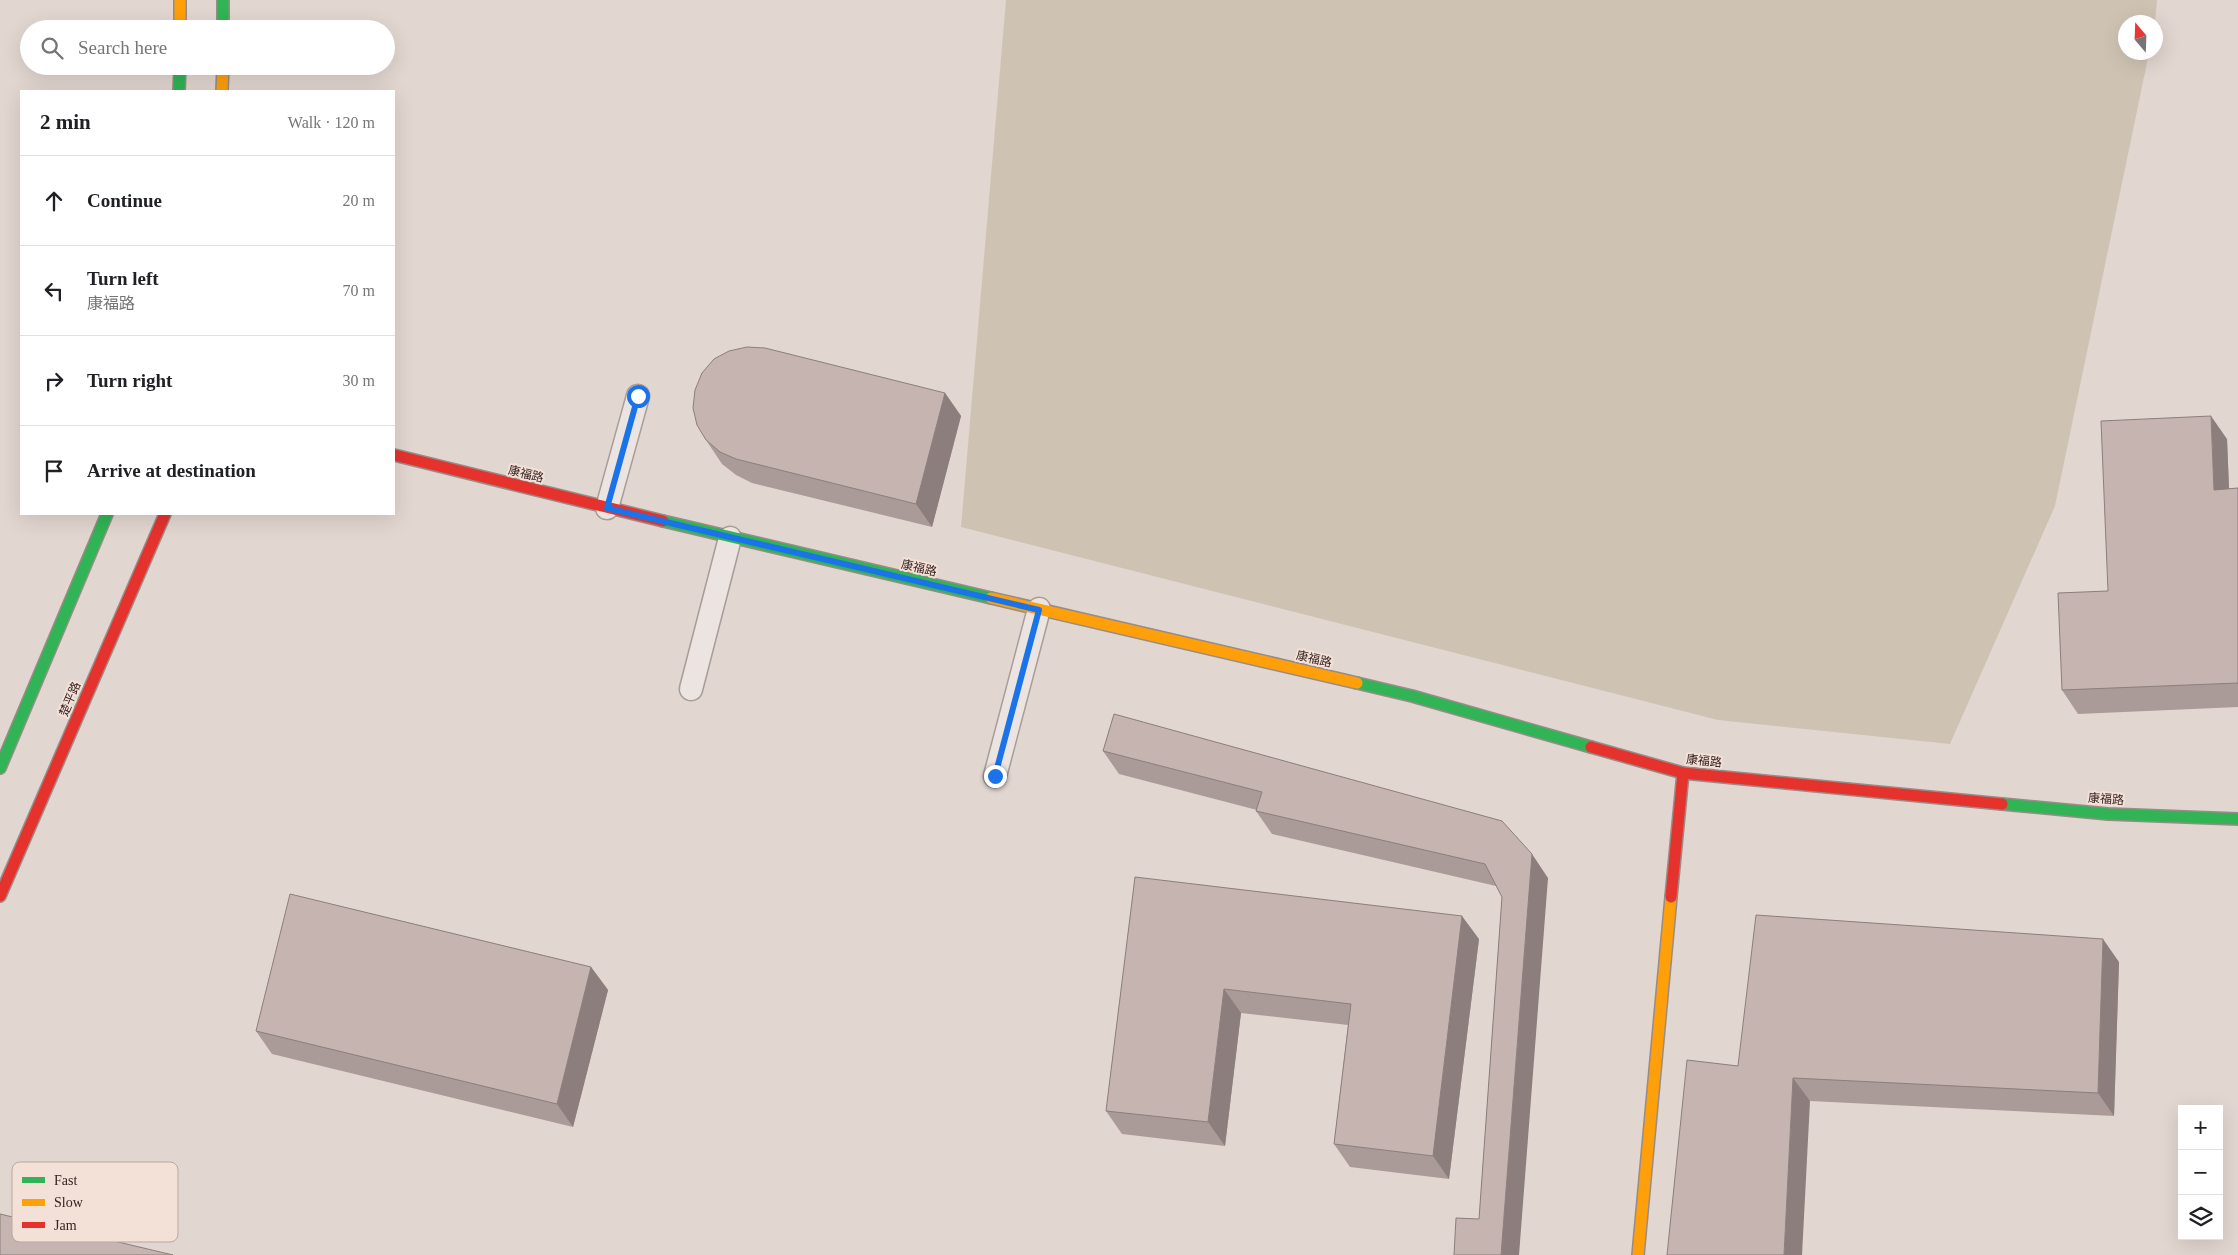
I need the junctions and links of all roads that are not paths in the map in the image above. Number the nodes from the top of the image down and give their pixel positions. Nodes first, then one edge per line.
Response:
1 (180, 0) edge
2 (223, 0) edge
3 (180, 20) edge
4 (223, 20) edge
5 (180, 75) edge
6 (223, 75) edge
7 (179, 90) edge
8 (222, 90) edge
9 (638, 396) dead end
10 (395, 454) edge
11 (607, 508) junction
12 (107, 515) edge
13 (165, 515) edge
14 (730, 538) junction
15 (1039, 610) junction
16 (691, 689) dead end
17 (0, 768) edge
18 (1683, 773) junction
19 (995, 776) dead end
20 (2238, 819) edge
21 (0, 896) edge
22 (1638, 1255) edge

1 - 3 street
2 - 4 street
5 - 7 street
6 - 8 street
9 - 11 lane
10 - 11 street, 康福路
11 - 14 street, 康福路
12 - 17 street
13 - 21 street, 楚平路
14 - 15 street, 康福路
14 - 16 lane
15 - 18 street, 康福路
15 - 19 lane
18 - 20 street, 康福路
18 - 22 street

